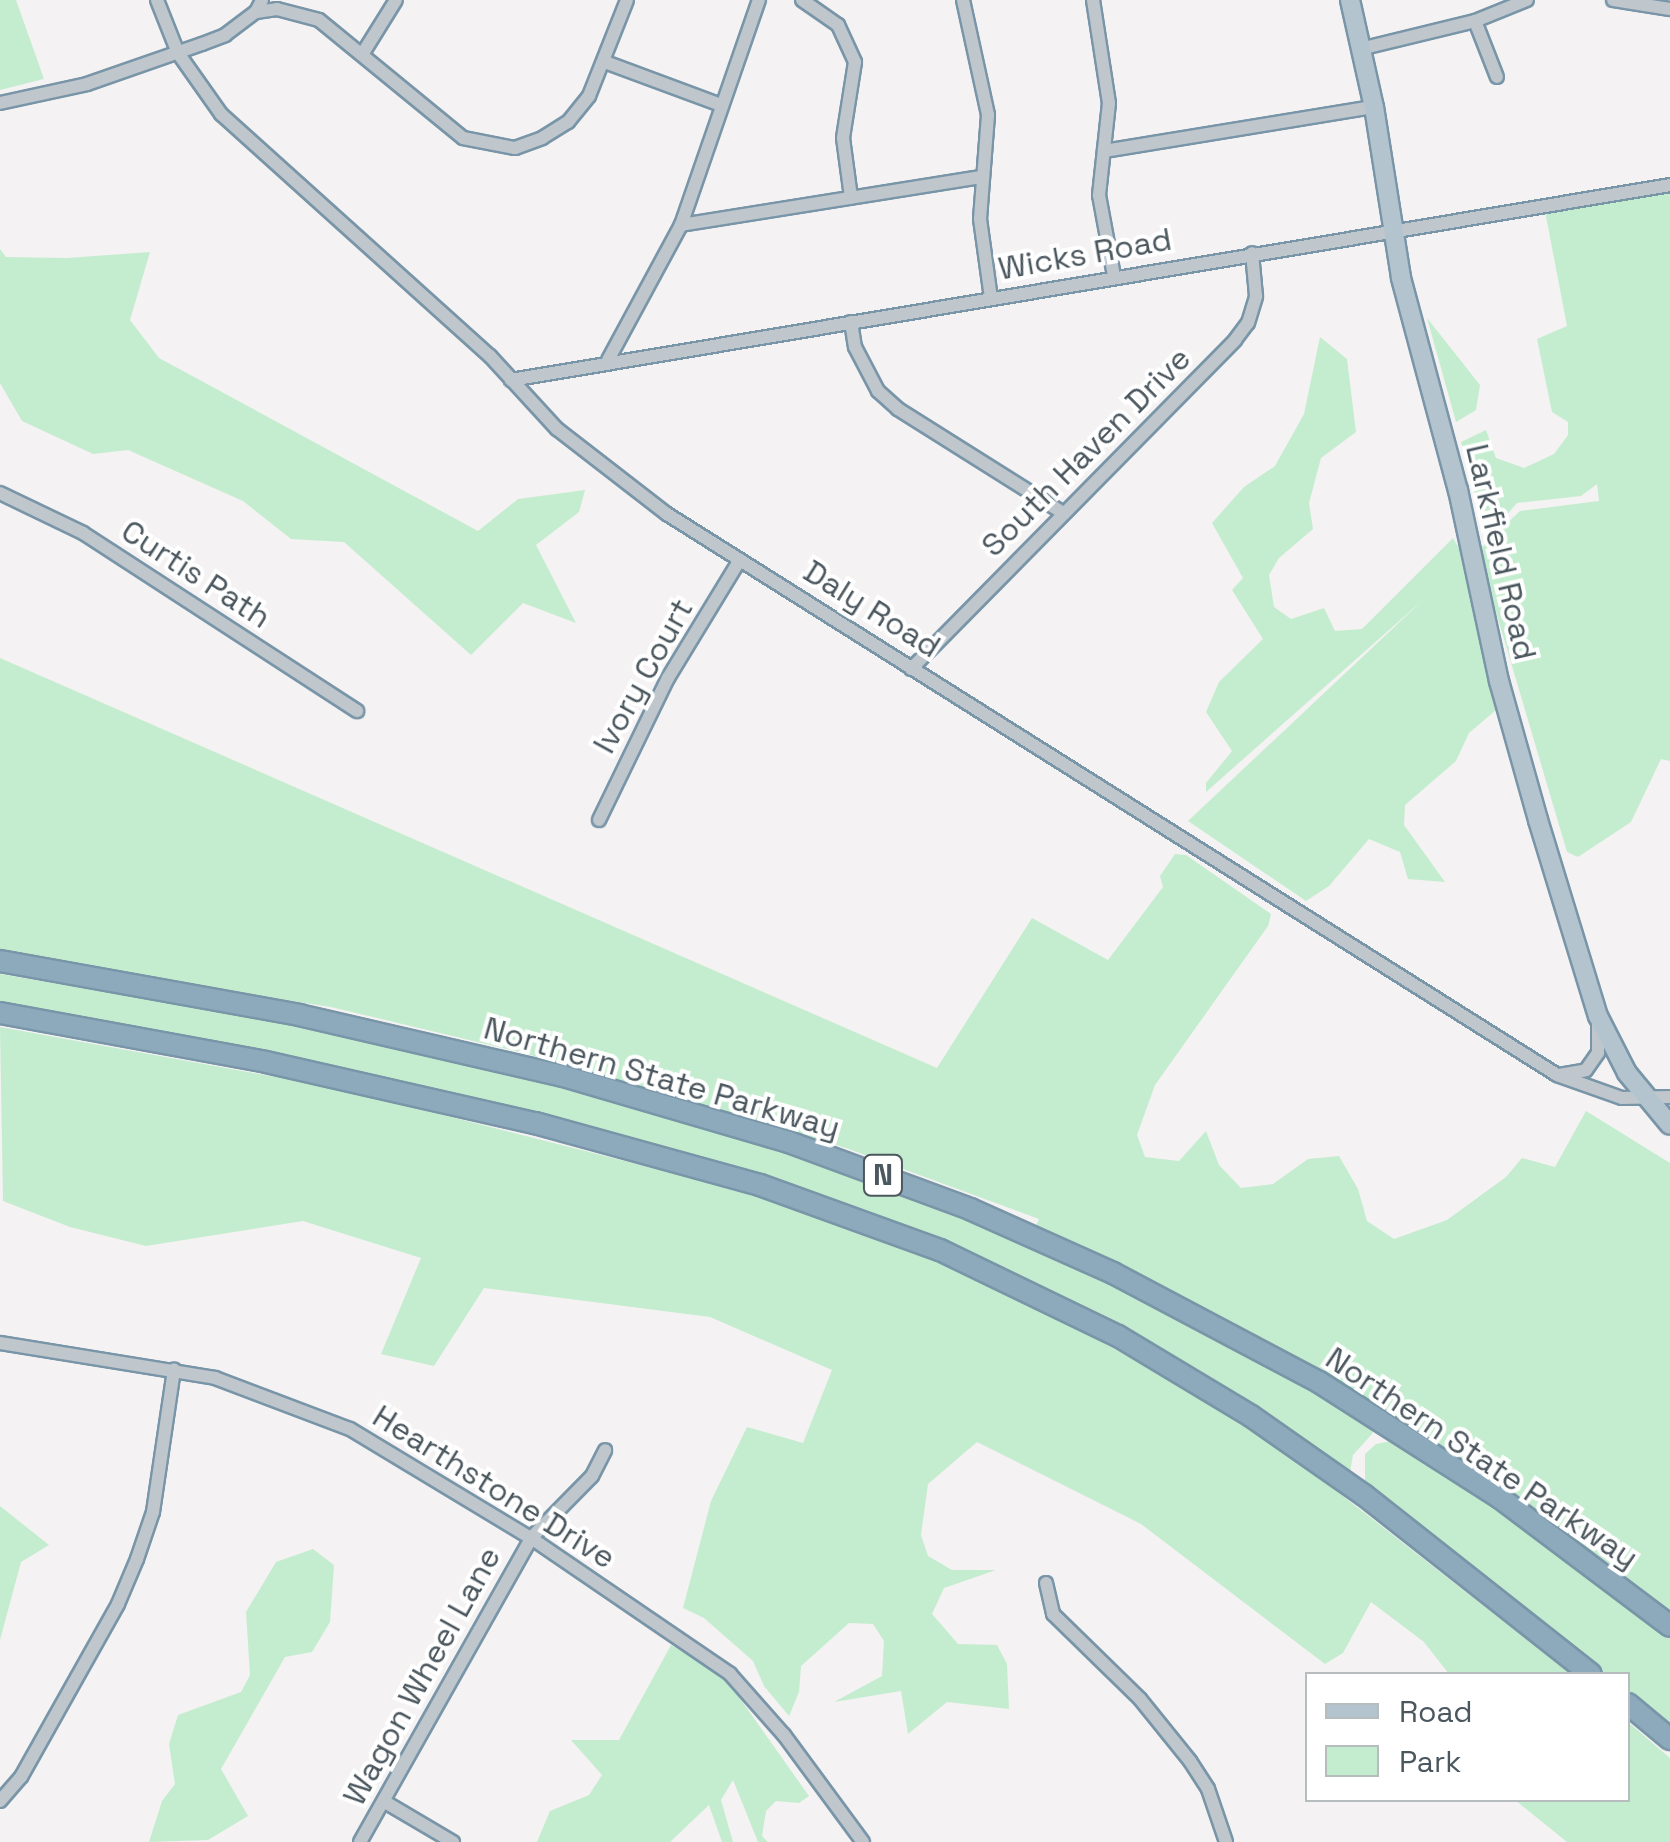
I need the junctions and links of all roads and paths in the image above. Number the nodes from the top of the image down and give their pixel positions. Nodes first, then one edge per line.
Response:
1 (158, 0) edge
2 (396, 0) edge
3 (627, 0) edge
4 (759, 0) edge
5 (802, 0) edge
6 (963, 0) edge
7 (1093, 0) edge
8 (1350, 0) edge
9 (1527, 0) edge
10 (1614, 0) edge
11 (1648, 2) edge
12 (259, 6) edge
13 (1670, 9) edge
14 (1475, 21) junction
15 (1360, 49) junction
16 (178, 53) junction
17 (363, 53) junction
18 (605, 62) junction
19 (1497, 76) dead end
20 (0, 103) edge
21 (721, 105) junction
22 (1374, 108) junction
23 (1104, 151) junction
24 (981, 177) junction
25 (1670, 185) edge
26 (851, 197) junction
27 (680, 225) junction
28 (1393, 230) junction
29 (1252, 253) junction
30 (1114, 276) junction
31 (991, 298) junction
32 (851, 322) junction
33 (608, 360) junction
34 (510, 380) junction
35 (0, 493) edge
36 (1063, 514) junction
37 (739, 561) junction
38 (912, 669) junction
39 (357, 712) dead end
40 (599, 820) dead end
41 (0, 962) edge
42 (0, 1013) edge
43 (1598, 1016) junction
44 (1557, 1075) junction
45 (1670, 1097) edge
46 (1646, 1099) junction
47 (1670, 1126) edge
48 (0, 1342) edge
49 (174, 1370) junction
50 (605, 1450) dead end
51 (532, 1538) junction
52 (1046, 1582) dead end
53 (1670, 1626) edge
54 (1588, 1672) edge
55 (1630, 1706) edge
56 (1670, 1739) edge
57 (0, 1801) edge
58 (385, 1802) junction
59 (360, 1842) edge
60 (453, 1842) edge
61 (864, 1842) edge
62 (1226, 1842) edge

1 - 16 street, Daly Road
2 - 17 street
3 - 18 street
4 - 21 street
5 - 26 street
6 - 24 street
7 - 23 street
8 - 15 main road, Larkfield Road
9 - 14 street
10 - 11 street
11 - 13 street
12 - 16 street
12 - 17 street
14 - 15 street
14 - 19 street
15 - 22 main road, Larkfield Road
16 - 20 street
16 - 34 street, Daly Road
17 - 18 street
18 - 21 street
21 - 27 street
22 - 23 street
22 - 28 main road, Larkfield Road
23 - 30 street
24 - 26 street
24 - 31 street
25 - 28 street, Wicks Road
26 - 27 street
27 - 33 street
28 - 29 street, Wicks Road
28 - 43 main road, Larkfield Road
29 - 30 street, Wicks Road
29 - 36 street, South Haven Drive
30 - 31 street, Wicks Road
31 - 32 street, Wicks Road
32 - 33 street, Wicks Road
32 - 36 street
33 - 34 street, Wicks Road
34 - 37 street, Daly Road
35 - 39 street, Curtis Path
36 - 38 street, South Haven Drive
37 - 38 street, Daly Road
37 - 40 street, Ivory Court
38 - 44 street, Daly Road
41 - 53 highway, Northern State Parkway / N
42 - 54 highway, N
43 - 44 street
43 - 46 main road, Larkfield Road
44 - 46 street, Daly Road
45 - 46 street, Daly Road
46 - 47 main road
48 - 49 street, Hearthstone Drive
49 - 51 street, Hearthstone Drive
49 - 57 street
50 - 51 street, Wagon Wheel Lane
51 - 58 street, Wagon Wheel Lane
51 - 61 street, Hearthstone Drive
52 - 62 street
55 - 56 highway
58 - 59 street, Wagon Wheel Lane
58 - 60 street

